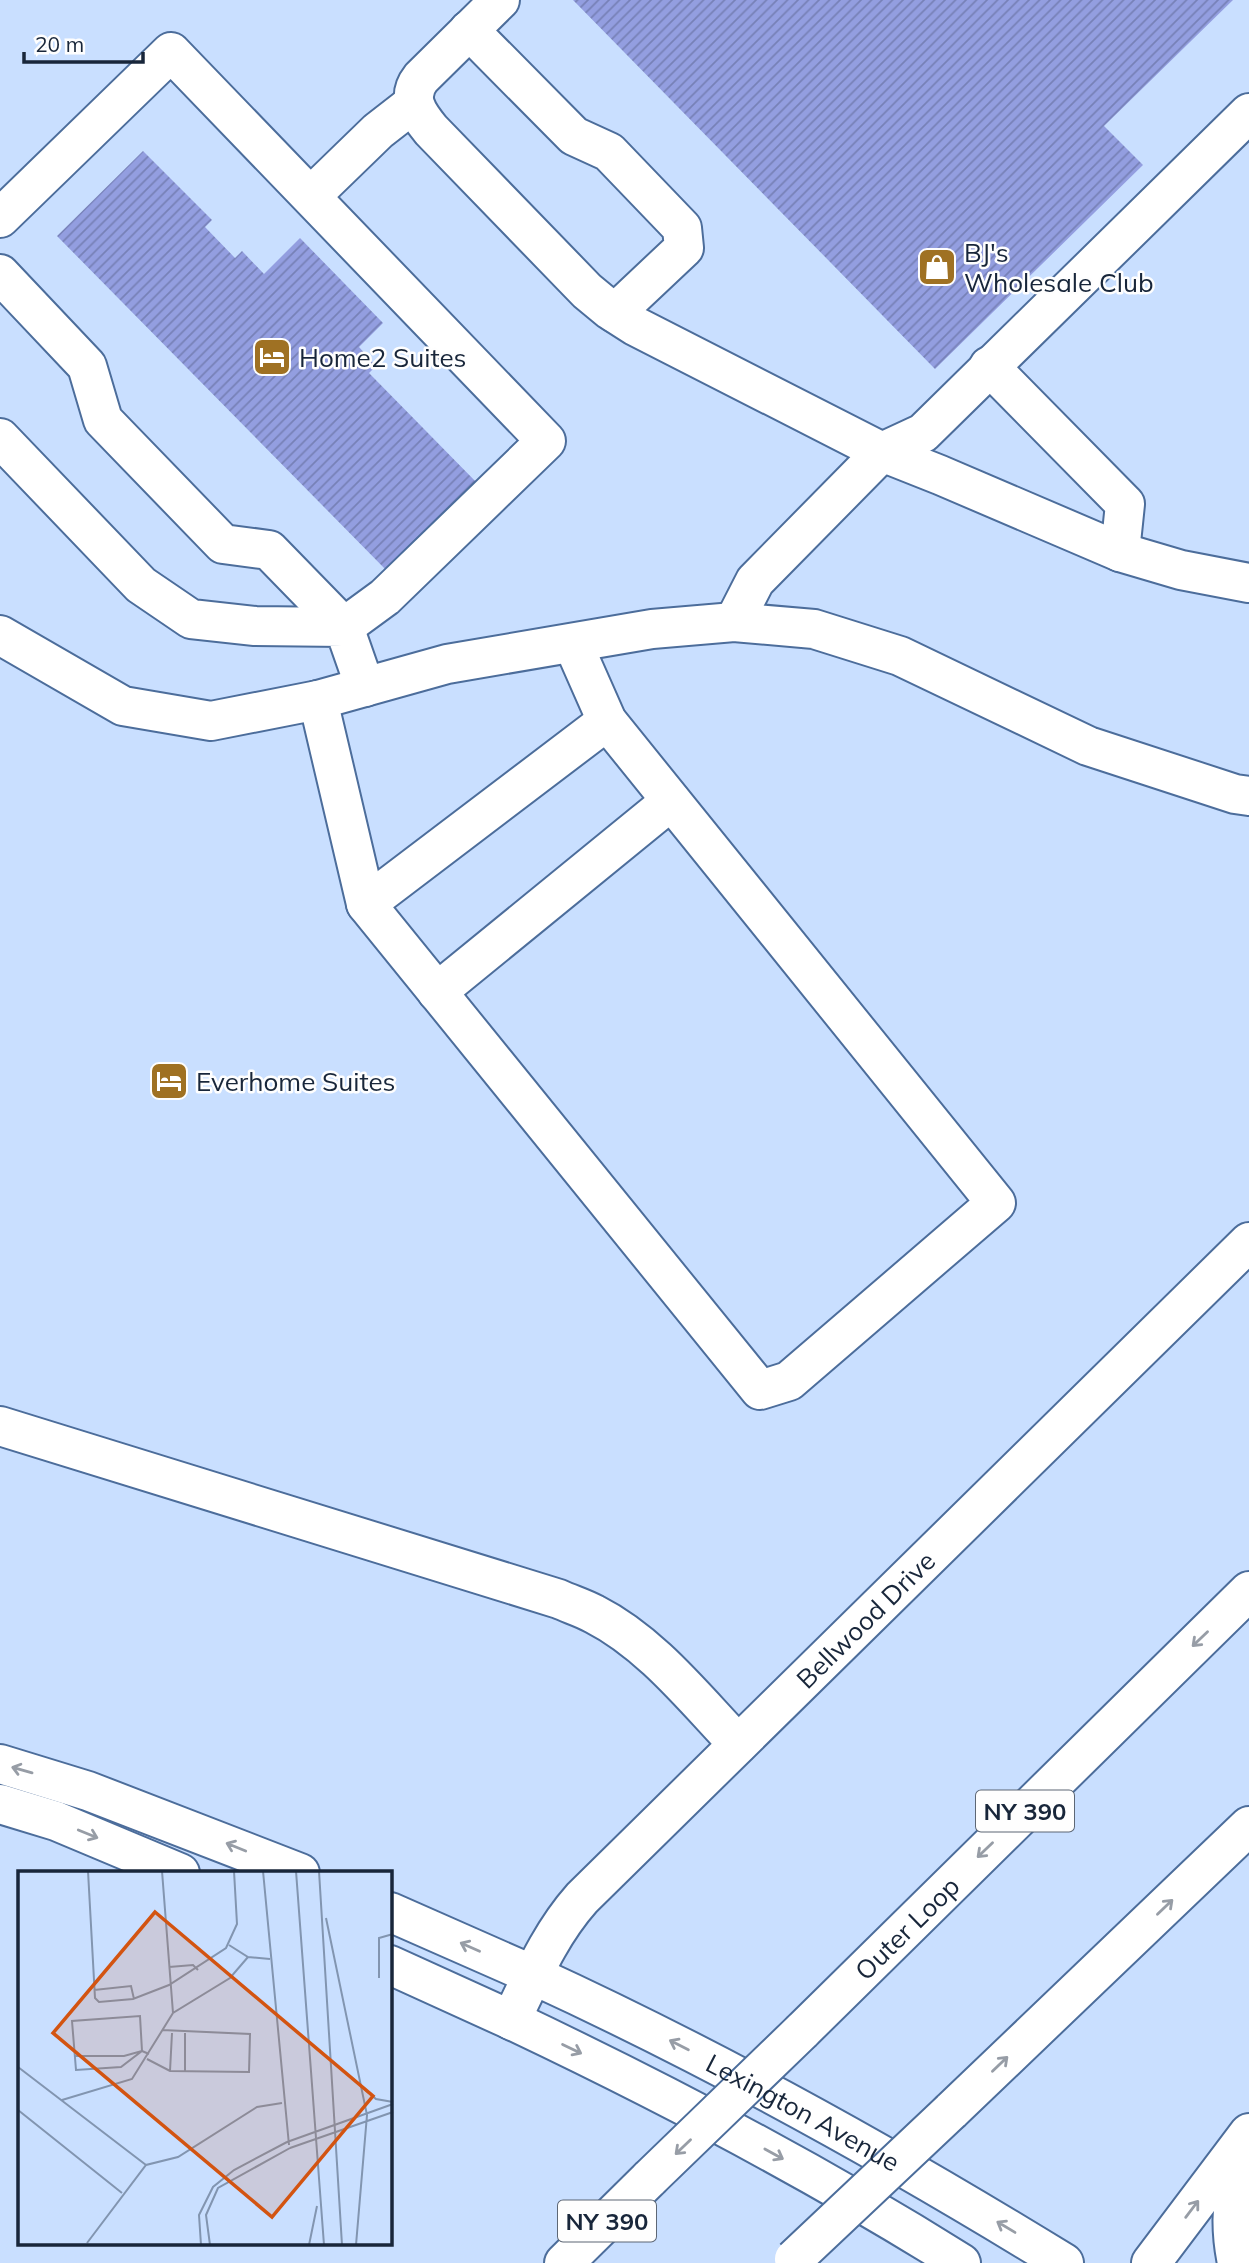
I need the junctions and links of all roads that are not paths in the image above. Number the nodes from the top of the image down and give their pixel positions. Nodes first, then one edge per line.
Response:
1 (500, 0) edge
2 (469, 30) junction
3 (414, 103) junction
4 (1249, 113) edge
5 (311, 196) junction
6 (0, 218) edge
7 (0, 274) edge
8 (615, 313) junction
9 (989, 366) junction
10 (0, 438) edge
11 (882, 452) junction
12 (1120, 552) junction
13 (1249, 583) edge
14 (734, 622) junction
15 (344, 627) junction
16 (0, 635) edge
17 (573, 644) junction
18 (365, 687) junction
19 (318, 700) junction
20 (607, 720) junction
21 (1249, 796) edge
22 (671, 801) junction
23 (366, 904) junction
24 (437, 992) junction
25 (1249, 1242) edge
26 (0, 1426) edge
27 (1249, 1591) edge
28 (738, 1744) junction
29 (0, 1764) edge
30 (0, 1804) edge
31 (1249, 1826) edge
32 (175, 1871) edge
33 (295, 1871) edge
34 (392, 1913) edge
35 (392, 1966) edge
36 (533, 1975) junction
37 (511, 2020) junction
38 (1249, 2133) edge
39 (1249, 2141) edge
40 (792, 2261) edge
41 (564, 2263) edge
42 (961, 2263) edge
43 (1064, 2263) edge
44 (1151, 2263) edge
45 (1237, 2263) edge

1 - 2 main road
2 - 3 main road
2 - 8 main road
3 - 5 main road
3 - 8 main road
4 - 9 main road
5 - 6 main road
5 - 15 main road
7 - 15 main road
8 - 11 main road
9 - 11 main road
9 - 12 main road
10 - 15 main road
11 - 12 main road
11 - 14 main road
12 - 13 main road
14 - 17 main road
14 - 21 main road
15 - 18 main road
16 - 19 main road
17 - 18 main road
17 - 20 main road
18 - 19 main road
19 - 23 main road
20 - 22 main road
20 - 23 main road
22 - 24 main road
22 - 24 main road
23 - 24 main road
25 - 28 main road, Bellwood Drive
26 - 28 main road
27 -> 41 main road, Outer Loop / NY 390, bridge
28 - 36 main road, Bellwood Drive
33 -> 29 main road
30 -> 32 main road
40 -> 31 main road, bridge
36 -> 34 main road, Lexington Avenue
35 - 37 main road, Lexington Avenue
36 - 37 main road, Bellwood Drive
43 -> 36 main road, Lexington Avenue
37 -> 42 main road, Lexington Avenue
44 -> 38 main road
39 - 45 main road

